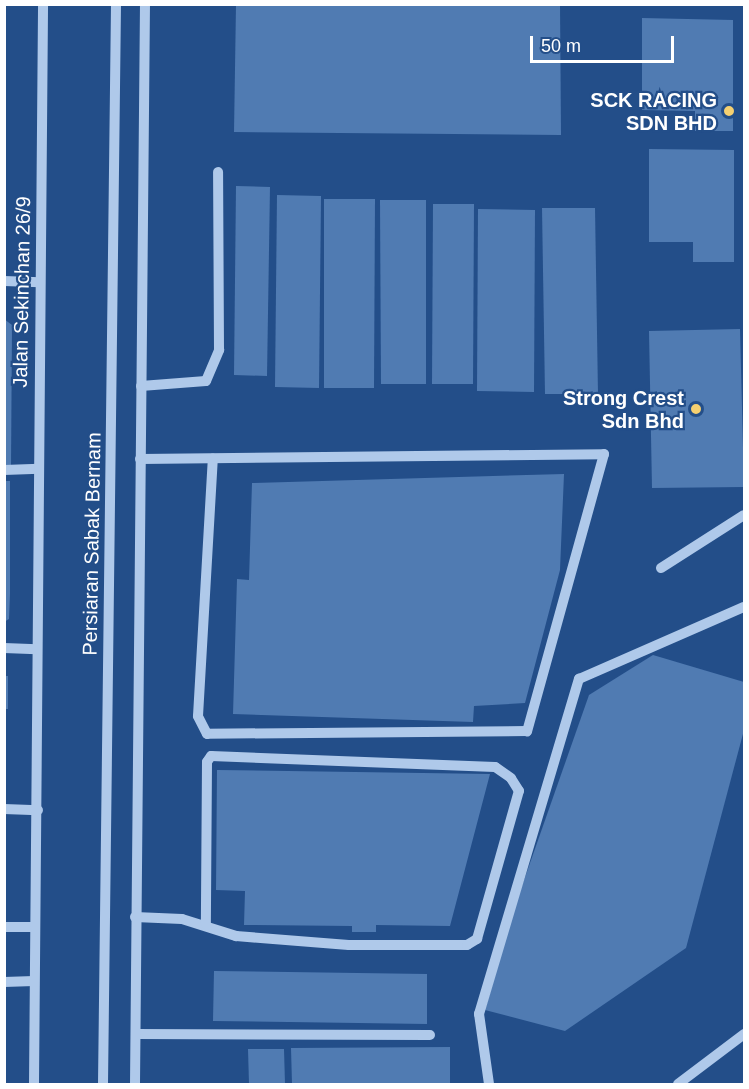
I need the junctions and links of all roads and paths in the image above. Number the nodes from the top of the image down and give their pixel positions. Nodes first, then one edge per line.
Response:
1 (43, 4) edge
2 (116, 4) edge
3 (145, 4) edge
4 (218, 172) dead end
5 (4, 281) edge
6 (40, 282) junction
7 (141, 386) junction
8 (213, 458) junction
9 (140, 459) junction
10 (39, 469) junction
11 (4, 470) edge
12 (744, 515) edge
13 (662, 568) dead end
14 (744, 607) edge
15 (4, 648) edge
16 (37, 649) junction
17 (4, 809) edge
18 (38, 810) junction
19 (135, 917) junction
20 (206, 924) junction
21 (4, 927) edge
22 (35, 927) junction
23 (34, 981) junction
24 (4, 982) edge
25 (136, 1034) junction
26 (744, 1034) edge
27 (430, 1035) dead end
28 (33, 1084) edge
29 (103, 1084) edge
30 (135, 1084) edge
31 (489, 1084) edge
32 (678, 1084) edge

1 - 6 street, Jalan Sekinchan 26/9
2 - 29 street, Persiaran Sabak Bernam
3 - 7 street
4 - 7 street
5 - 6 street
6 - 10 street, Jalan Sekinchan 26/9
7 - 9 street
8 - 8 street
8 - 9 street
9 - 19 street
10 - 11 street
10 - 16 street, Jalan Sekinchan 26/9
12 - 13 street
14 - 31 street
15 - 16 street
16 - 18 street, Jalan Sekinchan 26/9
17 - 18 street
18 - 22 street, Jalan Sekinchan 26/9
19 - 20 street
19 - 25 street
20 - 20 street
21 - 22 street
22 - 23 street, Jalan Sekinchan 26/9
23 - 24 street
23 - 28 street, Jalan Sekinchan 26/9
25 - 27 street
25 - 30 street
26 - 32 street

